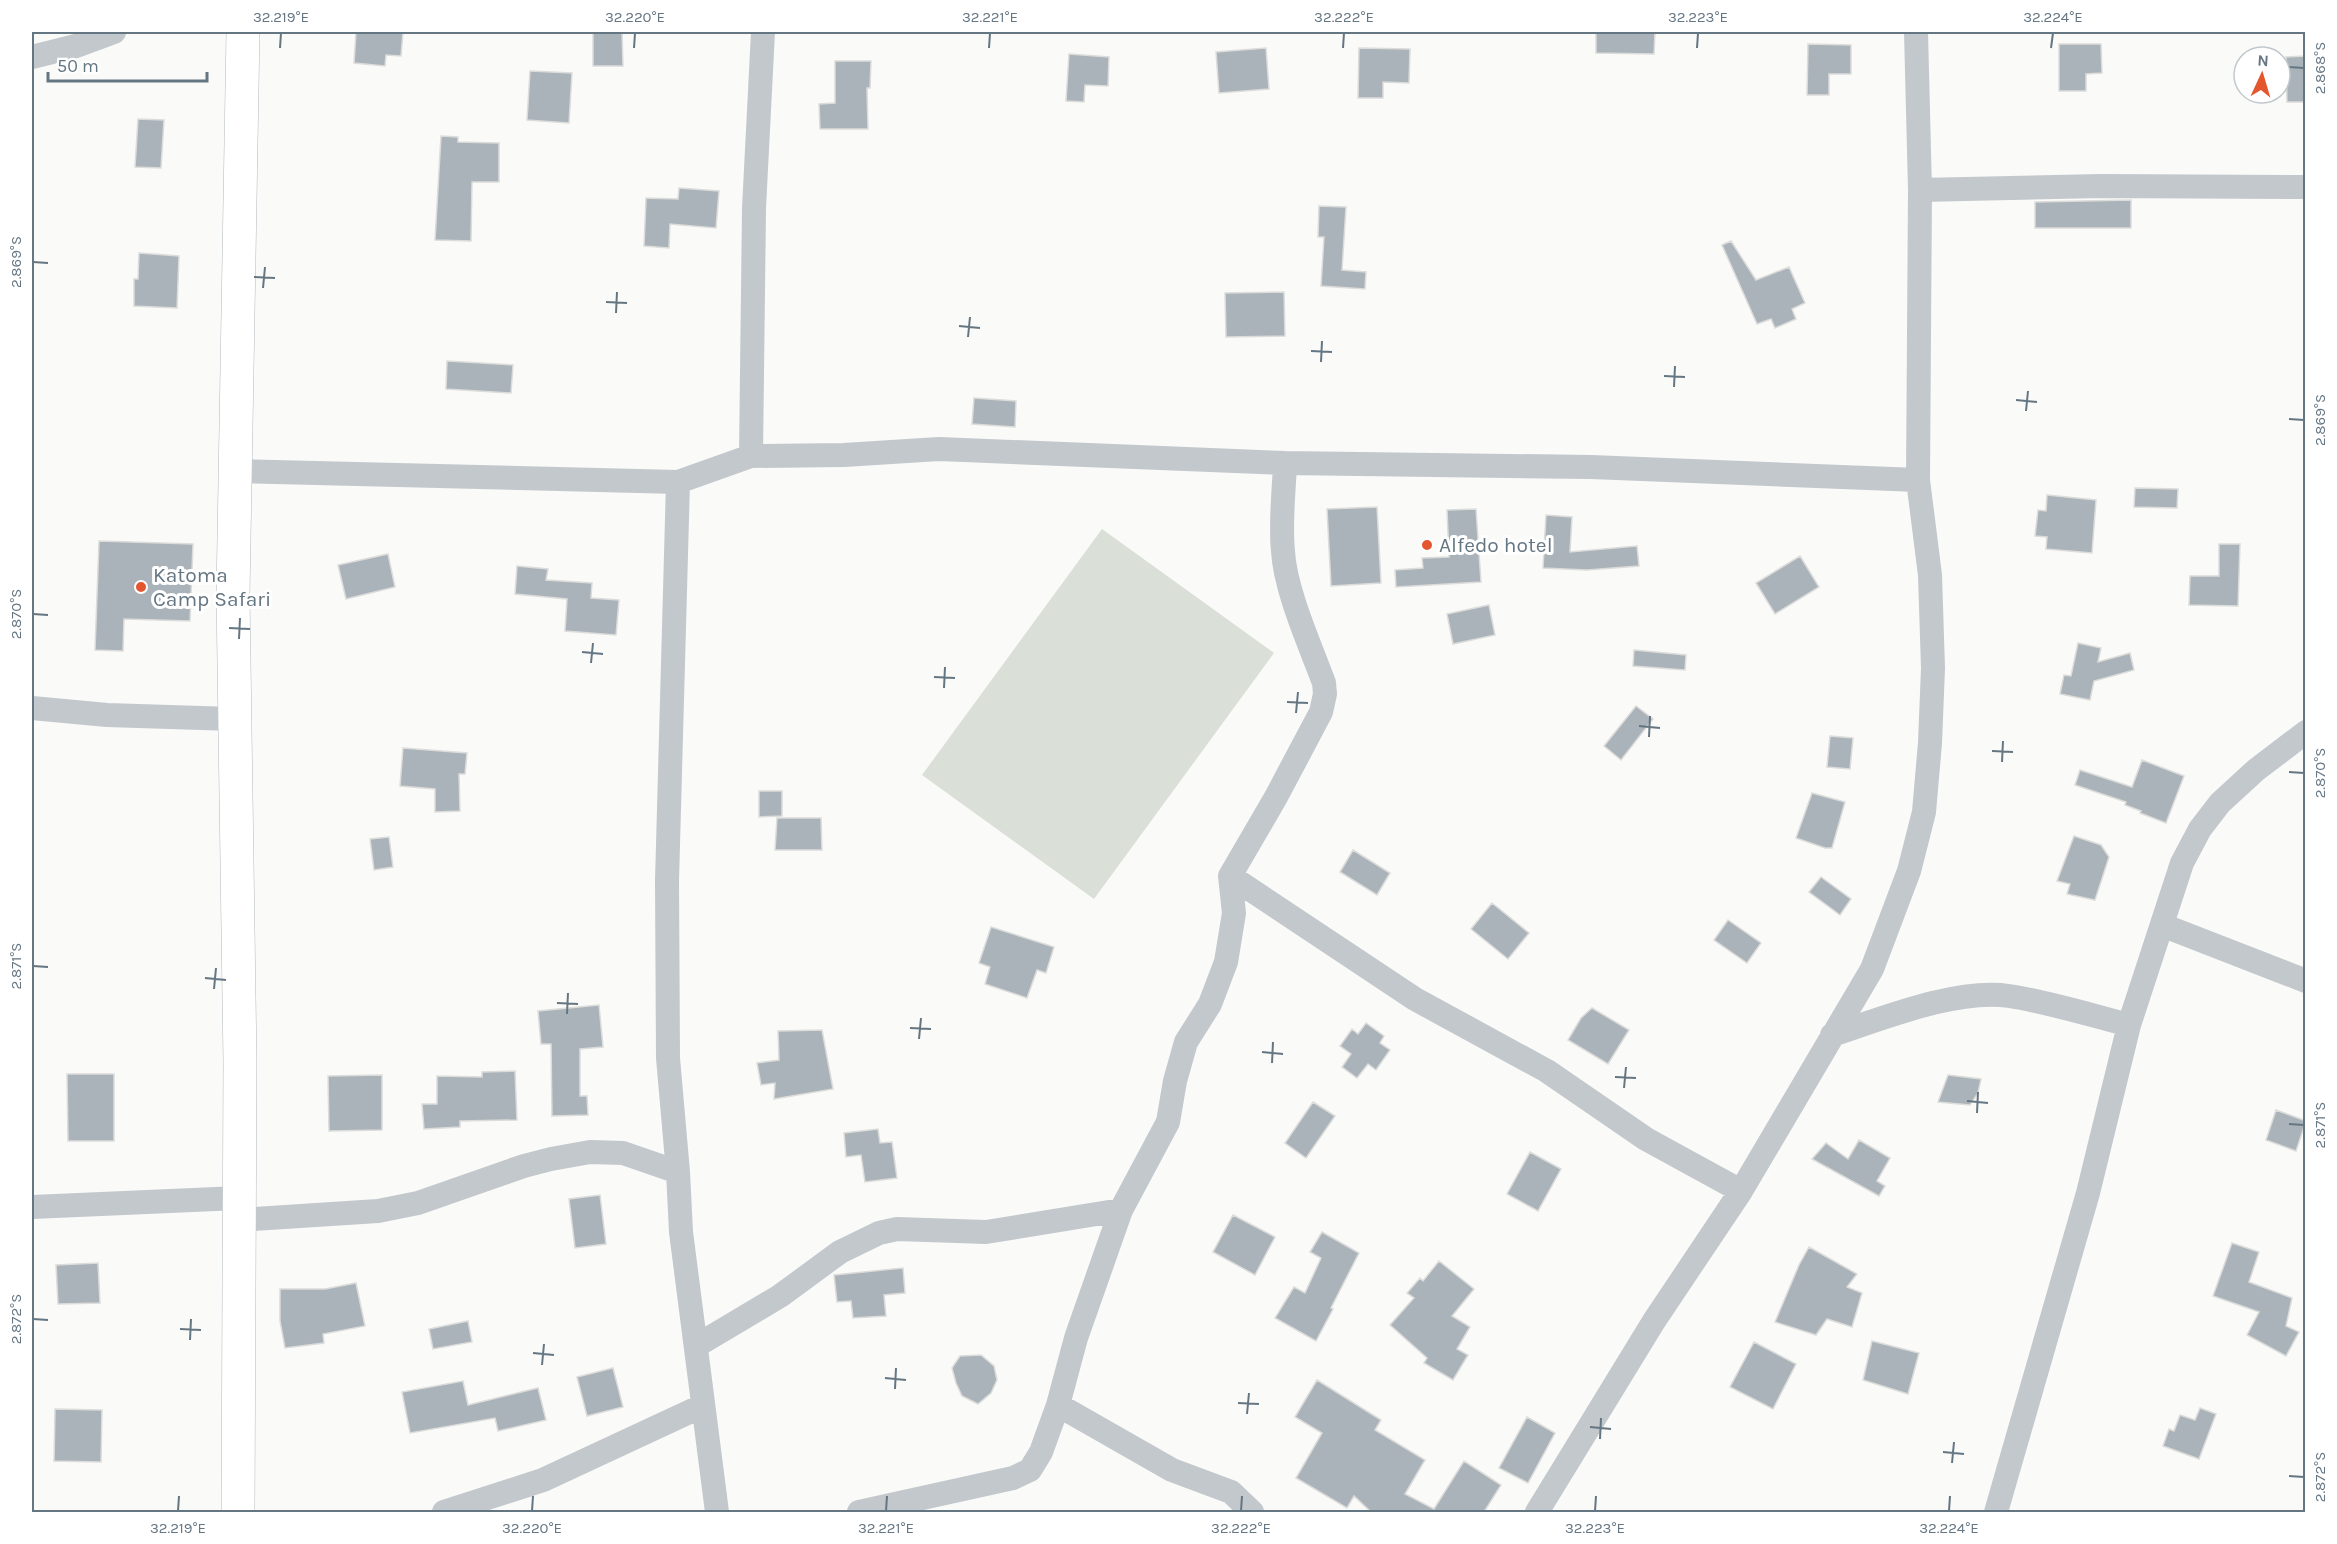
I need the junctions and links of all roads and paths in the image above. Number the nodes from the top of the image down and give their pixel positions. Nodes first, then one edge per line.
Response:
1 (114, 32) edge
2 (243, 32) edge
3 (763, 32) edge
4 (1916, 32) edge
5 (32, 57) edge
6 (2306, 187) edge
7 (1920, 190) junction
8 (751, 456) junction
9 (1285, 463) junction
10 (236, 471) junction
11 (1918, 480) junction
12 (678, 483) junction
13 (32, 708) edge
14 (233, 720) junction
15 (2306, 732) edge
16 (1230, 876) junction
17 (2162, 925) junction
18 (2306, 981) edge
19 (2129, 1025) junction
20 (1832, 1035) junction
21 (678, 1172) junction
22 (1741, 1191) junction
23 (32, 1207) edge
24 (239, 1209) junction
25 (1121, 1210) junction
26 (696, 1346) junction
27 (1058, 1405) junction
28 (702, 1406) junction
29 (238, 1512) edge
30 (444, 1512) edge
31 (717, 1512) edge
32 (859, 1512) edge
33 (1252, 1512) edge
34 (1537, 1512) edge
35 (1996, 1512) edge

1 - 5 street
2 - 10 street
3 - 8 street
4 - 7 street
6 - 7 street
7 - 11 street
8 - 9 street
8 - 12 street
9 - 11 street
9 - 16 street
10 - 12 street
10 - 14 street
11 - 20 street
12 - 21 street
13 - 14 street
14 - 24 street
15 - 17 street
16 - 22 street
16 - 25 street
17 - 18 street
17 - 19 street
19 - 20 street
19 - 35 street
20 - 22 street
21 - 24 street
21 - 26 street
22 - 34 street
23 - 24 street
24 - 29 street
25 - 26 street
25 - 27 street
26 - 28 street
27 - 32 street
27 - 33 street
28 - 30 street
28 - 31 street

